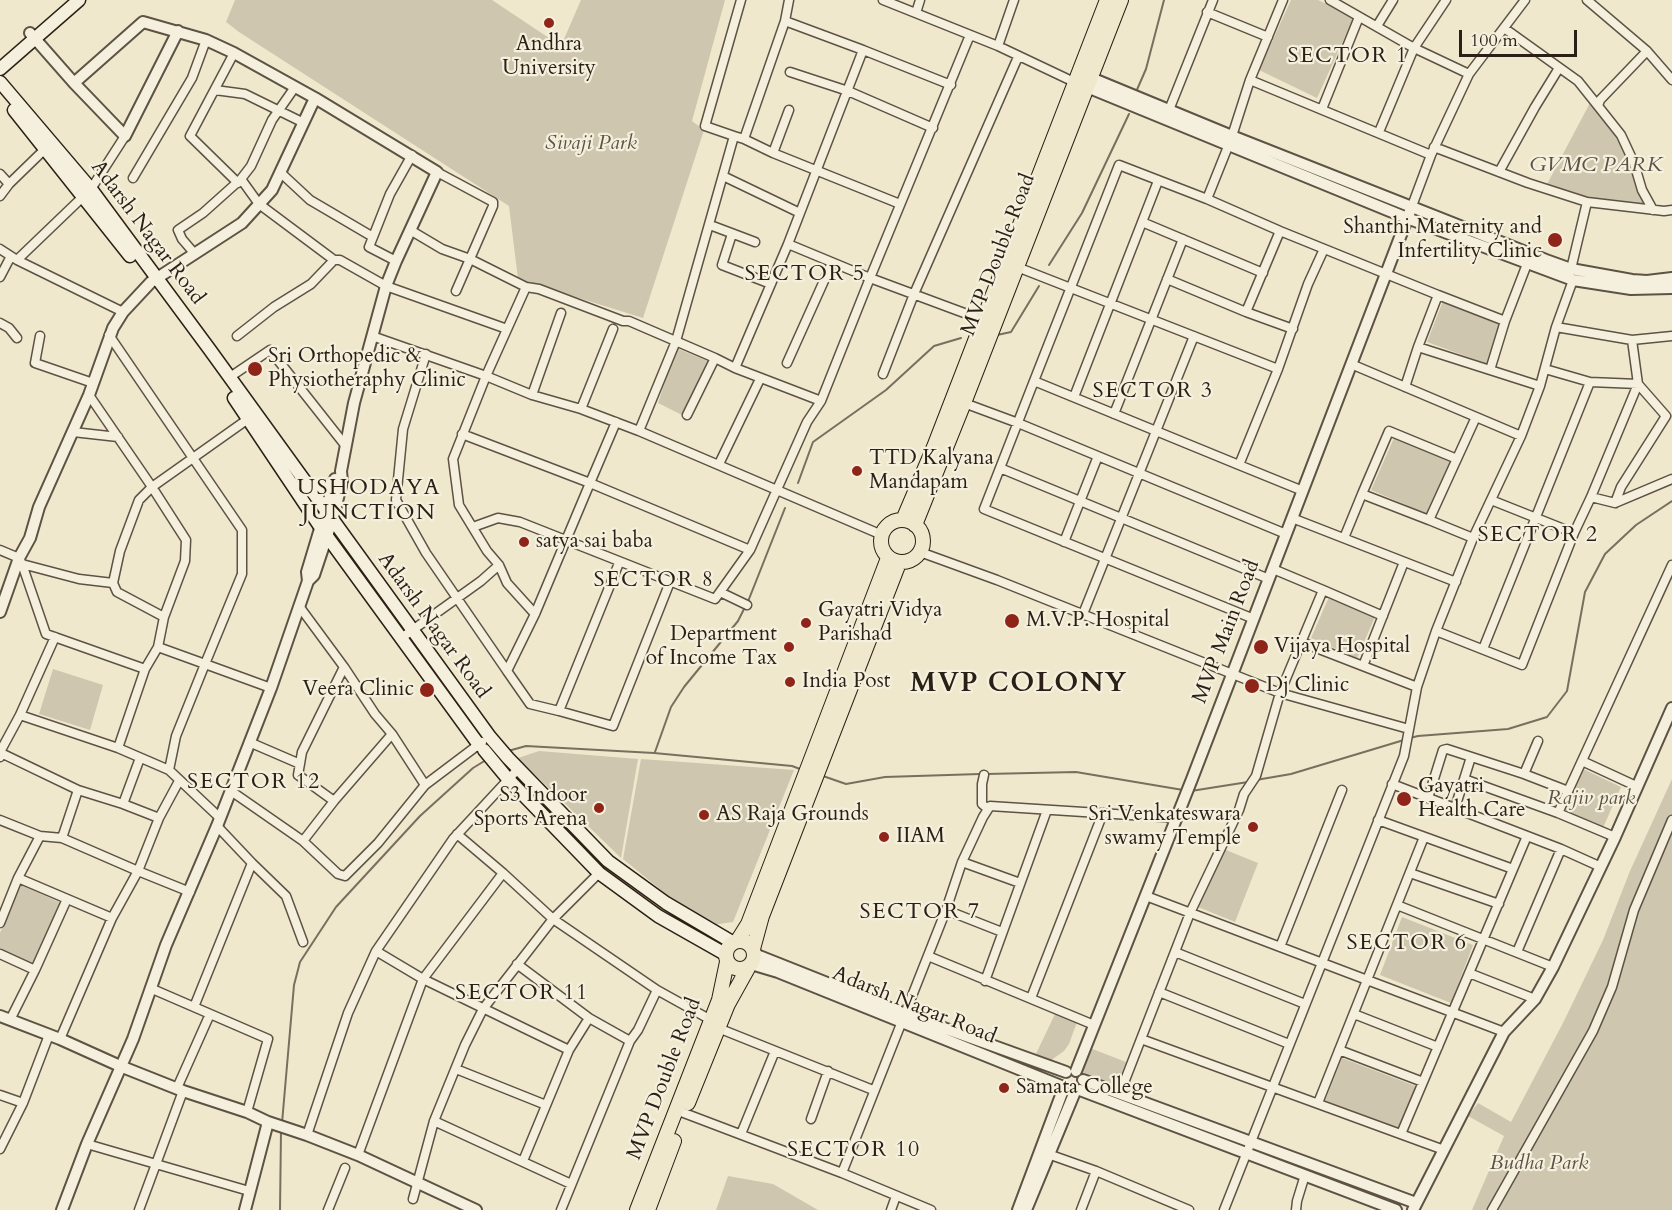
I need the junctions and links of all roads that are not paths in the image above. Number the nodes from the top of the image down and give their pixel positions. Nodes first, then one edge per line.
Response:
1 (67, 0) edge
2 (79, 0) edge
3 (741, 0) edge
4 (789, 0) edge
5 (883, 0) edge
6 (920, 0) edge
7 (1014, 0) edge
8 (1213, 0) edge
9 (1283, 0) edge
10 (1330, 0) edge
11 (1393, 0) edge
12 (1446, 0) edge
13 (1525, 0) edge
14 (1587, 0) edge
15 (1113, 3) edge
16 (1207, 12) junction
17 (916, 13) junction
18 (1359, 16) junction
19 (785, 21) junction
20 (1377, 26) junction
21 (1504, 28) junction
22 (178, 31) junction
23 (970, 35) junction
24 (32, 36) junction
25 (1268, 37) junction
26 (206, 40) junction
27 (998, 46) junction
28 (1414, 48) junction
29 (863, 50) junction
30 (1647, 51) junction
31 (234, 54) junction
32 (1018, 57) junction
33 (0, 59) edge
34 (1559, 68) junction
35 (0, 69) edge
36 (790, 72) dead end
37 (1469, 75) junction
38 (1083, 80) junction
39 (1250, 80) junction
40 (1672, 80) edge
41 (0, 82) edge
42 (74, 83) junction
43 (951, 85) junction
44 (295, 87) junction
45 (215, 90) junction
46 (848, 92) junction
47 (0, 93) edge
48 (315, 98) junction
49 (1598, 106) junction
50 (1322, 109) junction
51 (279, 110) junction
52 (789, 110) dead end
53 (1169, 110) junction
54 (304, 123) junction
55 (933, 128) junction
56 (1379, 132) junction
57 (125, 136) junction
58 (734, 136) junction
59 (744, 139) junction
60 (1230, 140) junction
61 (45, 149) junction
62 (1433, 151) junction
63 (773, 153) junction
64 (412, 155) junction
65 (817, 171) junction
66 (437, 172) junction
67 (1499, 172) junction
68 (281, 173) junction
69 (0, 174) edge
70 (723, 176) junction
71 (133, 178) dead end
72 (240, 181) junction
73 (1158, 181) junction
74 (9, 184) junction
75 (87, 193) junction
76 (0, 196) edge
77 (1206, 198) junction
78 (1587, 202) junction
79 (259, 204) junction
80 (900, 204) junction
81 (1412, 206) junction
82 (1653, 210) junction
83 (1672, 210) edge
84 (800, 213) junction
85 (1407, 218) junction
86 (1142, 222) junction
87 (710, 225) junction
88 (410, 230) junction
89 (1280, 231) junction
90 (732, 234) junction
91 (373, 237) junction
92 (1183, 239) junction
93 (755, 242) dead end
94 (788, 244) junction
95 (0, 249) edge
96 (1324, 249) junction
97 (194, 253) junction
98 (14, 258) junction
99 (334, 260) junction
100 (470, 260) junction
101 (396, 261) junction
102 (832, 263) junction
103 (1527, 264) junction
104 (1017, 267) junction
105 (1263, 273) junction
106 (1386, 273) junction
107 (1572, 274) junction
108 (0, 277) edge
109 (870, 278) junction
110 (1672, 278) edge
111 (1167, 279) junction
112 (154, 280) junction
113 (771, 284) junction
114 (387, 285) junction
115 (526, 287) junction
116 (1071, 288) junction
117 (1672, 288) edge
118 (456, 291) dead end
119 (914, 294) junction
120 (1438, 295) junction
121 (1110, 303) junction
122 (123, 312) junction
123 (1246, 312) junction
124 (561, 313) dead end
125 (1151, 320) junction
126 (1505, 321) junction
127 (989, 322) junction
128 (0, 323) edge
129 (1556, 327) junction
130 (1293, 328) junction
131 (507, 329) junction
132 (613, 329) dead end
133 (109, 335) junction
134 (40, 336) dead end
135 (237, 336) dead end
136 (372, 336) junction
137 (1194, 336) junction
138 (1672, 336) edge
139 (17, 338) dead end
140 (1632, 340) junction
141 (676, 341) junction
142 (1418, 347) junction
143 (426, 354) junction
144 (715, 357) junction
145 (787, 363) dead end
146 (1351, 364) junction
147 (735, 368) junction
148 (1278, 369) junction
149 (1545, 369) junction
150 (1490, 370) junction
151 (883, 374) dead end
152 (486, 376) junction
153 (230, 377) junction
154 (760, 379) junction
155 (1034, 381) junction
156 (1590, 382) junction
157 (93, 383) junction
158 (1638, 384) junction
159 (1540, 386) junction
160 (1405, 387) junction
161 (532, 394) junction
162 (89, 395) junction
163 (1074, 397) junction
164 (959, 400) junction
165 (821, 401) junction
166 (581, 409) junction
167 (1114, 414) junction
168 (687, 415) dead end
169 (1476, 417) junction
170 (248, 419) junction
171 (616, 422) junction
172 (1018, 423) junction
173 (639, 431) junction
174 (74, 432) junction
175 (1155, 432) junction
176 (462, 434) junction
177 (1521, 436) junction
178 (118, 437) junction
179 (345, 445) junction
180 (1098, 456) junction
181 (1457, 459) junction
182 (193, 460) junction
183 (720, 464) junction
184 (1239, 465) junction
185 (1000, 468) junction
186 (341, 471) junction
187 (1139, 473) junction
188 (1672, 479) edge
189 (590, 483) junction
190 (333, 485) junction
191 (308, 486) junction
192 (152, 487) junction
193 (777, 489) junction
194 (1303, 491) junction
195 (1362, 494) junction
196 (1592, 497) junction
197 (1491, 500) junction
198 (1080, 501) junction
199 (1615, 503) junction
200 (310, 510) junction
201 (329, 516) junction
202 (1536, 517) junction
203 (1121, 518) junction
204 (1292, 518) junction
205 (1429, 520) junction
206 (909, 522) junction
207 (473, 527) junction
208 (324, 532) junction
209 (1574, 533) junction
210 (1286, 534) junction
211 (882, 535) junction
212 (1344, 538) junction
213 (1473, 538) junction
214 (565, 539) junction
215 (1064, 542) junction
216 (0, 550) edge
217 (750, 550) junction
218 (920, 552) junction
219 (312, 557) junction
220 (1104, 559) junction
221 (894, 560) junction
222 (21, 561) junction
223 (1404, 562) junction
224 (619, 563) junction
225 (499, 565) junction
226 (1672, 565) edge
227 (1271, 574) junction
228 (308, 581) junction
229 (670, 582) junction
230 (1456, 582) junction
231 (113, 583) junction
232 (1323, 590) junction
233 (720, 592) junction
234 (456, 599) junction
235 (747, 605) dead end
236 (299, 606) junction
237 (0, 612) edge
238 (535, 614) junction
239 (1083, 614) junction
240 (1383, 616) junction
241 (165, 617) junction
242 (1254, 619) junction
243 (413, 630) junction
244 (1436, 631) junction
245 (55, 637) junction
246 (400, 639) junction
247 (1301, 642) junction
248 (158, 646) junction
249 (1483, 649) junction
250 (205, 663) junction
251 (1363, 666) junction
252 (344, 667) junction
253 (144, 669) junction
254 (507, 671) junction
255 (1232, 675) junction
256 (1417, 687) junction
257 (271, 688) junction
258 (1281, 693) junction
259 (1672, 708) edge
260 (560, 711) junction
261 (20, 715) junction
262 (1409, 732) junction
263 (392, 734) junction
264 (1538, 741) dead end
265 (249, 742) junction
266 (485, 742) junction
267 (118, 748) junction
268 (0, 754) edge
269 (1471, 757) junction
270 (140, 758) junction
271 (1582, 761) junction
272 (502, 762) junction
273 (300, 764) junction
274 (518, 769) junction
275 (169, 770) junction
276 (1524, 774) junction
277 (984, 775) dead end
278 (508, 779) junction
279 (1464, 779) junction
280 (179, 781) junction
281 (1392, 784) junction
282 (425, 785) junction
283 (1636, 786) junction
284 (78, 790) junction
285 (1342, 790) dead end
286 (231, 791) junction
287 (1568, 791) junction
288 (1428, 798) junction
289 (334, 801) junction
290 (123, 804) junction
291 (1455, 808) junction
292 (988, 809) junction
293 (1047, 810) junction
294 (1103, 813) junction
295 (1558, 813) junction
296 (159, 818) junction
297 (1177, 818) junction
298 (0, 820) edge
299 (1378, 820) junction
300 (1672, 820) edge
301 (219, 822) junction
302 (790, 829) junction
303 (457, 834) junction
304 (40, 836) junction
305 (1527, 836) junction
306 (62, 837) junction
307 (1424, 837) junction
308 (1615, 837) junction
309 (303, 841) junction
310 (1561, 849) junction
311 (962, 862) junction
312 (252, 863) junction
313 (1601, 867) junction
314 (1513, 869) junction
315 (138, 871) junction
316 (503, 873) junction
317 (599, 873) junction
318 (1410, 873) junction
319 (18, 878) junction
320 (1020, 883) junction
321 (190, 892) junction
322 (1146, 896) junction
323 (68, 899) junction
324 (1498, 904) junction
325 (1397, 905) junction
326 (946, 910) junction
327 (1190, 913) junction
328 (112, 918) junction
329 (553, 919) junction
330 (0, 923) edge
331 (1002, 932) junction
332 (1484, 939) junction
333 (303, 942) dead end
334 (1280, 947) junction
335 (730, 950) junction
336 (375, 951) junction
337 (1175, 952) junction
338 (1516, 952) junction
339 (0, 954) edge
340 (928, 956) junction
341 (750, 961) junction
342 (1322, 963) junction
343 (517, 964) junction
344 (1553, 967) junction
345 (35, 970) junction
346 (1469, 973) junction
347 (423, 980) junction
348 (1367, 980) junction
349 (985, 981) junction
350 (150, 988) junction
351 (657, 990) junction
352 (1159, 992) junction
353 (1031, 998) junction
354 (1535, 999) junction
355 (1305, 1004) junction
356 (194, 1007) junction
357 (483, 1009) junction
358 (1453, 1012) junction
359 (210, 1014) junction
360 (1354, 1014) junction
361 (5, 1018) edge
362 (589, 1018) junction
363 (903, 1019) junction
364 (715, 1024) junction
365 (1094, 1025) junction
366 (1504, 1032) junction
367 (49, 1035) junction
368 (60, 1039) junction
369 (1141, 1039) junction
370 (630, 1041) junction
371 (1289, 1044) junction
372 (1438, 1047) junction
373 (569, 1050) junction
374 (1339, 1050) junction
375 (775, 1052) junction
376 (120, 1066) junction
377 (456, 1069) junction
378 (828, 1071) junction
379 (1071, 1072) junction
380 (1423, 1082) junction
381 (1272, 1087) junction
382 (1072, 1088) junction
383 (180, 1089) junction
384 (873, 1090) junction
385 (1120, 1093) junction
386 (0, 1095) edge
387 (22, 1103) junction
388 (1318, 1103) junction
389 (546, 1105) junction
390 (680, 1111) junction
391 (247, 1112) junction
392 (811, 1119) dead end
393 (434, 1121) junction
394 (272, 1124) junction
395 (303, 1134) junction
396 (741, 1134) junction
397 (1401, 1134) junction
398 (87, 1144) junction
399 (1249, 1147) junction
400 (0, 1149) edge
401 (1444, 1150) junction
402 (1048, 1154) junction
403 (358, 1155) junction
404 (523, 1161) junction
405 (156, 1163) junction
406 (345, 1168) dead end
407 (1096, 1171) junction
408 (842, 1173) junction
409 (1305, 1175) junction
410 (418, 1182) junction
411 (571, 1184) junction
412 (249, 1191) junction
413 (1394, 1195) junction
414 (896, 1196) junction
415 (413, 1199) dead end
416 (1415, 1207) edge
417 (1390, 1209) edge
418 (62, 1210) edge
419 (139, 1210) edge
420 (245, 1210) edge
421 (328, 1210) edge
422 (474, 1210) edge
423 (561, 1210) edge
424 (637, 1210) edge
425 (648, 1210) edge
426 (891, 1210) edge
427 (931, 1210) edge
428 (1018, 1210) edge
429 (1026, 1210) edge
430 (1081, 1210) edge
431 (1189, 1210) edge
432 (1224, 1210) edge
433 (1296, 1210) edge
434 (1492, 1210) edge

1 - 24 main road
2 - 24 main road
3 - 58 street
4 - 19 street
5 - 17 street
6 - 17 street
7 - 27 street
8 - 16 street
9 - 25 street
10 - 18 street
11 - 20 street
12 - 28 street
13 - 21 street
14 - 30 street
15 - 38 main road, MVP Double Road
16 - 25 street
16 - 53 street
17 - 23 street
18 - 20 street
18 - 50 street
19 - 29 street
19 - 59 street
20 - 28 street
21 - 34 street
21 - 37 street
22 - 26 street
22 - 42 street
22 - 57 street
23 - 27 street
23 - 43 street
24 - 33 main road
24 - 35 main road
24 - 42 street
25 - 39 street
26 - 31 street
26 - 71 street
27 - 32 street
28 - 37 street
28 - 56 street
29 - 43 street
29 - 46 street
30 - 40 street
30 - 49 street
31 - 44 street
31 - 45 street
32 - 38 street
32 - 119 street
34 - 49 street
34 - 67 street
36 - 46 street
37 - 62 street
38 - 53 street
38 - 60 street
38 - 104 main road, MVP Double Road
38 - 127 main road, MVP Double Road
39 - 50 street
39 - 60 street
41 - 75 main road, Adarsh Nagar Road
42 - 57 street
43 - 55 street
44 - 48 street
44 - 51 street
45 - 51 street
45 - 72 street
46 - 55 street
46 - 65 street
47 - 61 main road, Adarsh Nagar Road
48 - 54 street
48 - 64 street
49 - 82 street
50 - 56 street
51 - 54 street
51 - 72 street
52 - 63 street
53 - 60 street
54 - 68 street
55 - 80 street
56 - 62 street
57 - 75 street
58 - 59 street
58 - 70 street
59 - 63 street
60 - 77 street
60 - 81 street
60 - 85 street
61 - 74 street
61 - 75 main road, Adarsh Nagar Road
62 - 67 street
62 - 81 street
63 - 65 street
64 - 66 street
64 - 91 street
65 - 80 street
65 - 84 street
66 - 88 street
66 - 100 street
67 - 78 street
68 - 79 street
68 - 91 street
69 - 74 street
70 - 84 street
70 - 87 street
72 - 79 street
72 - 97 street
73 - 77 street
73 - 86 street
73 - 116 street
74 - 76 street
75 - 98 street
75 - 112 main road, Adarsh Nagar Road
77 - 89 street
78 - 82 street
78 - 107 street
79 - 97 street
79 - 99 street
80 - 109 street
81 - 85 street, MVP Main Road
81 - 107 street
82 - 83 street
84 - 94 street
85 - 103 street
85 - 106 street, MVP Main Road
86 - 92 street
86 - 121 street
87 - 90 street
87 - 141 street
88 - 100 street
88 - 101 street
89 - 96 street
89 - 105 street
90 - 93 street
90 - 113 street
91 - 101 street
92 - 105 street
92 - 111 street
94 - 102 street
94 - 113 street
95 - 98 street
96 - 106 street
96 - 130 street
97 - 112 street
98 - 108 street
98 - 122 street
99 - 114 street
99 - 135 street
100 - 115 street
100 - 118 street
101 - 114 street
102 - 109 street
102 - 145 street
103 - 107 street
103 - 126 street
104 - 116 street
104 - 127 main road, MVP Double Road
105 - 123 street
106 - 120 street
106 - 146 street, MVP Main Road
107 - 110 street
107 - 117 street
107 - 129 street
109 - 119 street
109 - 165 street
111 - 123 street
111 - 125 street
112 - 122 street
112 - 153 main road, Adarsh Nagar Road
112 - 170 main road, Adarsh Nagar Road
113 - 147 street
114 - 131 street
114 - 136 street
115 - 131 street
115 - 141 street
116 - 121 street
116 - 155 street
119 - 127 street
119 - 151 street
120 - 126 street
120 - 142 street
121 - 125 street
121 - 163 street
122 - 133 street
123 - 130 street
124 - 161 street
125 - 137 street
125 - 167 street
126 - 150 street
127 - 164 main road, MVP Double Road
128 - 139 street
129 - 140 street
129 - 149 street
130 - 148 street
131 - 152 street
132 - 166 street
133 - 157 street
133 - 182 street
134 - 157 street
136 - 143 street
136 - 179 street
137 - 148 street
137 - 175 street
138 - 140 street
140 - 158 street
141 - 144 street
141 - 173 street
142 - 150 street
142 - 160 street
143 - 152 street
143 - 234 street
144 - 147 street
144 - 168 street
146 - 160 street
146 - 194 street, MVP Main Road
147 - 154 street
148 - 184 street
149 - 156 street
149 - 159 street
150 - 159 street
152 - 161 street
152 - 176 street
153 - 179 street
153 - 191 main road, Adarsh Nagar Road
154 - 165 street
154 - 183 street
155 - 163 street
155 - 172 street
156 - 158 street
156 - 202 street
157 - 162 street
158 - 196 street
158 - 199 street
159 - 177 street
160 - 169 street
161 - 166 street
162 - 174 street
162 - 178 street
163 - 167 street
164 - 172 street
164 - 206 main road, MVP Double Road
165 - 193 street
166 - 171 street
167 - 175 street
169 - 177 street
169 - 181 street
170 - 182 street
170 - 200 main road, Adarsh Nagar Road
171 - 173 street
171 - 189 street
172 - 180 street
172 - 185 street
173 - 183 street
174 - 178 street
174 - 222 street
175 - 184 street
175 - 187 street
176 - 189 street
176 - 207 street
177 - 197 street
178 - 192 street
179 - 186 street
180 - 187 street
180 - 198 street
181 - 195 street
181 - 205 street
182 - 192 street
182 - 250 street
183 - 193 street
184 - 194 street
185 - 198 street
185 - 215 street
186 - 190 street
186 - 201 street
187 - 203 street
187 - 210 street
188 - 199 street
189 - 214 street
189 - 217 street
190 - 191 main road
190 - 201 street
191 - 201 main road, Adarsh Nagar Road
192 - 231 street
192 - 241 street
193 - 211 street
193 - 217 street
194 - 204 street, MVP Main Road
195 - 205 street
195 - 212 street
196 - 199 street
196 - 209 street
197 - 202 street
197 - 213 street
198 - 203 street
198 - 215 street
200 - 208 main road, Adarsh Nagar Road
200 - 219 street
201 - 208 street
201 - 243 main road, Adarsh Nagar Road
202 - 209 street
202 - 249 street
203 - 220 street
203 - 227 street
204 - 210 street, MVP Main Road
204 - 212 street
205 - 213 street
206 - 211 main road
206 - 218 main road
207 - 214 street
207 - 225 street
208 - 219 street
208 - 228 street
208 - 246 main road, Adarsh Nagar Road
209 - 249 street
210 - 227 street, MVP Main Road
211 - 221 main road
212 - 223 street
213 - 230 street
214 - 224 street
214 - 238 street
215 - 220 street
216 - 222 street
217 - 233 street
218 - 221 main road
218 - 239 street
219 - 228 street
220 - 239 street
220 - 242 street
221 - 302 main road, MVP Double Road
222 - 231 street
222 - 237 street
222 - 245 street
223 - 230 street
223 - 240 street
224 - 229 street
224 - 260 street
225 - 234 street
225 - 238 street
226 - 271 street
227 - 232 street
227 - 242 street, MVP Main Road
228 - 236 street
229 - 233 street
229 - 260 street
230 - 244 street
231 - 241 street
232 - 240 street
232 - 247 street
233 - 235 street
234 - 243 street
234 - 254 street
236 - 252 street
236 - 257 street
238 - 254 street
239 - 255 street
240 - 251 street
241 - 248 street
242 - 255 street, MVP Main Road
243 - 246 street
243 - 266 main road, Adarsh Nagar Road
244 - 249 street
244 - 256 street
245 - 253 street
245 - 261 street
246 - 266 main road, Adarsh Nagar Road
247 - 251 street
247 - 258 street
248 - 250 street
248 - 253 street
250 - 257 street
250 - 275 street
251 - 256 street
252 - 263 street
252 - 273 street
253 - 267 street
254 - 260 street
255 - 258 street
255 - 297 street, MVP Main Road
256 - 262 street
257 - 265 street
258 - 262 street
258 - 327 street
259 - 283 street
261 - 267 street
261 - 268 street
262 - 281 street
263 - 282 street
263 - 289 street
264 - 276 street
265 - 273 street
265 - 286 street
266 - 272 main road, Adarsh Nagar Road
266 - 282 street
267 - 270 street
268 - 284 street
269 - 276 street
269 - 279 street
269 - 288 street
270 - 275 street
270 - 290 street
271 - 283 street
271 - 287 street
272 - 274 main road, Adarsh Nagar Road
272 - 278 main road, Adarsh Nagar Road
273 - 289 street
274 - 278 street
274 - 335 main road, Adarsh Nagar Road
275 - 280 street
276 - 287 street
277 - 292 street
278 - 303 street
278 - 317 main road, Adarsh Nagar Road
279 - 291 street
279 - 295 street
280 - 296 street
280 - 301 street
281 - 288 street
281 - 299 street
282 - 309 street
283 - 308 street
284 - 290 street
284 - 306 street
285 - 334 street
286 - 301 street
286 - 309 street
287 - 295 street
288 - 291 street
289 - 309 street
290 - 296 street
291 - 305 street
292 - 293 street
292 - 311 street
293 - 294 street
293 - 320 street
294 - 297 street
294 - 353 street
295 - 308 street
296 - 315 street
297 - 322 street, MVP Main Road
298 - 304 street
299 - 307 street
299 - 342 street
300 - 434 street
301 - 312 street
301 - 321 street
302 - 335 main road, MVP Double Road
302 - 341 main road, MVP Double Road
303 - 316 street
303 - 336 street
304 - 306 street
304 - 319 street
305 - 310 street
305 - 314 street
306 - 315 street
307 - 314 street
307 - 318 street
308 - 313 street
310 - 313 street
310 - 338 street
311 - 320 street
311 - 326 street
312 - 333 street
312 - 356 street
313 - 344 street
314 - 324 street
315 - 321 street
315 - 328 street
316 - 329 street
316 - 347 street
317 - 329 street
317 - 335 main road, Adarsh Nagar Road
318 - 324 street
318 - 325 street
319 - 323 street
319 - 330 street
320 - 331 street
321 - 350 street
322 - 327 street
322 - 365 street, MVP Main Road
323 - 328 street
323 - 345 street
324 - 332 street
325 - 332 street
325 - 348 street
326 - 331 street
326 - 340 street
327 - 334 street
327 - 337 street
328 - 368 street
329 - 343 street
329 - 351 street
331 - 349 street
332 - 338 street
332 - 346 street
334 - 342 street
335 - 341 main road
335 - 341 main road
335 - 364 main road, MVP Double Road
336 - 347 street
336 - 395 street
337 - 352 street
337 - 355 street
338 - 344 street
339 - 345 street
340 - 349 street
340 - 363 street
341 - 363 street
341 - 364 main road, MVP Double Road
342 - 348 street
342 - 355 street
343 - 357 street
343 - 362 street
344 - 354 street
345 - 361 street
346 - 354 street
346 - 358 street
347 - 357 street
347 - 403 street
348 - 358 street
348 - 360 street
349 - 353 street
350 - 356 street
350 - 376 street
351 - 364 street
351 - 370 street
352 - 369 street
352 - 371 street
353 - 365 street
354 - 366 street
355 - 371 street
356 - 359 street
357 - 373 street
357 - 377 street
358 - 366 street
358 - 372 street
359 - 383 street
359 - 391 street
360 - 372 street
360 - 374 street
361 - 367 street
362 - 370 street
362 - 373 street
363 - 379 street
363 - 382 street, Adarsh Nagar Road
363 - 384 street
364 - 375 street
364 - 390 main road, MVP Double Road
365 - 379 street, MVP Main Road
366 - 401 street
367 - 368 street
367 - 387 street
368 - 376 street
369 - 381 street
369 - 385 street
370 - 411 street
371 - 381 street
372 - 380 street
373 - 389 street
374 - 380 street
374 - 388 street
375 - 378 street
375 - 396 street
376 - 383 street
376 - 398 street
377 - 389 street
377 - 393 street
378 - 384 street
378 - 392 street
379 - 382 street
379 - 382 street, MVP Main Road
380 - 397 street
381 - 388 street
381 - 399 street
382 - 385 street
382 - 399 street
382 - 402 street
382 - 428 street
383 - 391 street
383 - 405 street
384 - 408 street
385 - 399 street
386 - 387 street
387 - 400 street
388 - 397 street
389 - 404 street
390 - 396 street
390 - 424 main road, MVP Double Road
390 - 425 main road, MVP Double Road
391 - 394 street
393 - 404 street
393 - 410 street
394 - 395 street
394 - 412 street
395 - 403 street
396 - 408 street
397 - 401 street
398 - 405 street
398 - 418 street
399 - 409 street
399 - 413 street
399 - 432 street
401 - 416 street
402 - 407 street
402 - 429 street
403 - 410 street
404 - 411 street
405 - 412 street
405 - 419 street
406 - 421 street
407 - 430 street
407 - 431 street
408 - 414 street
409 - 417 street
409 - 433 street
410 - 415 street
410 - 422 street
411 - 423 street
412 - 420 street
413 - 416 street
413 - 417 street
414 - 426 street
414 - 427 street

